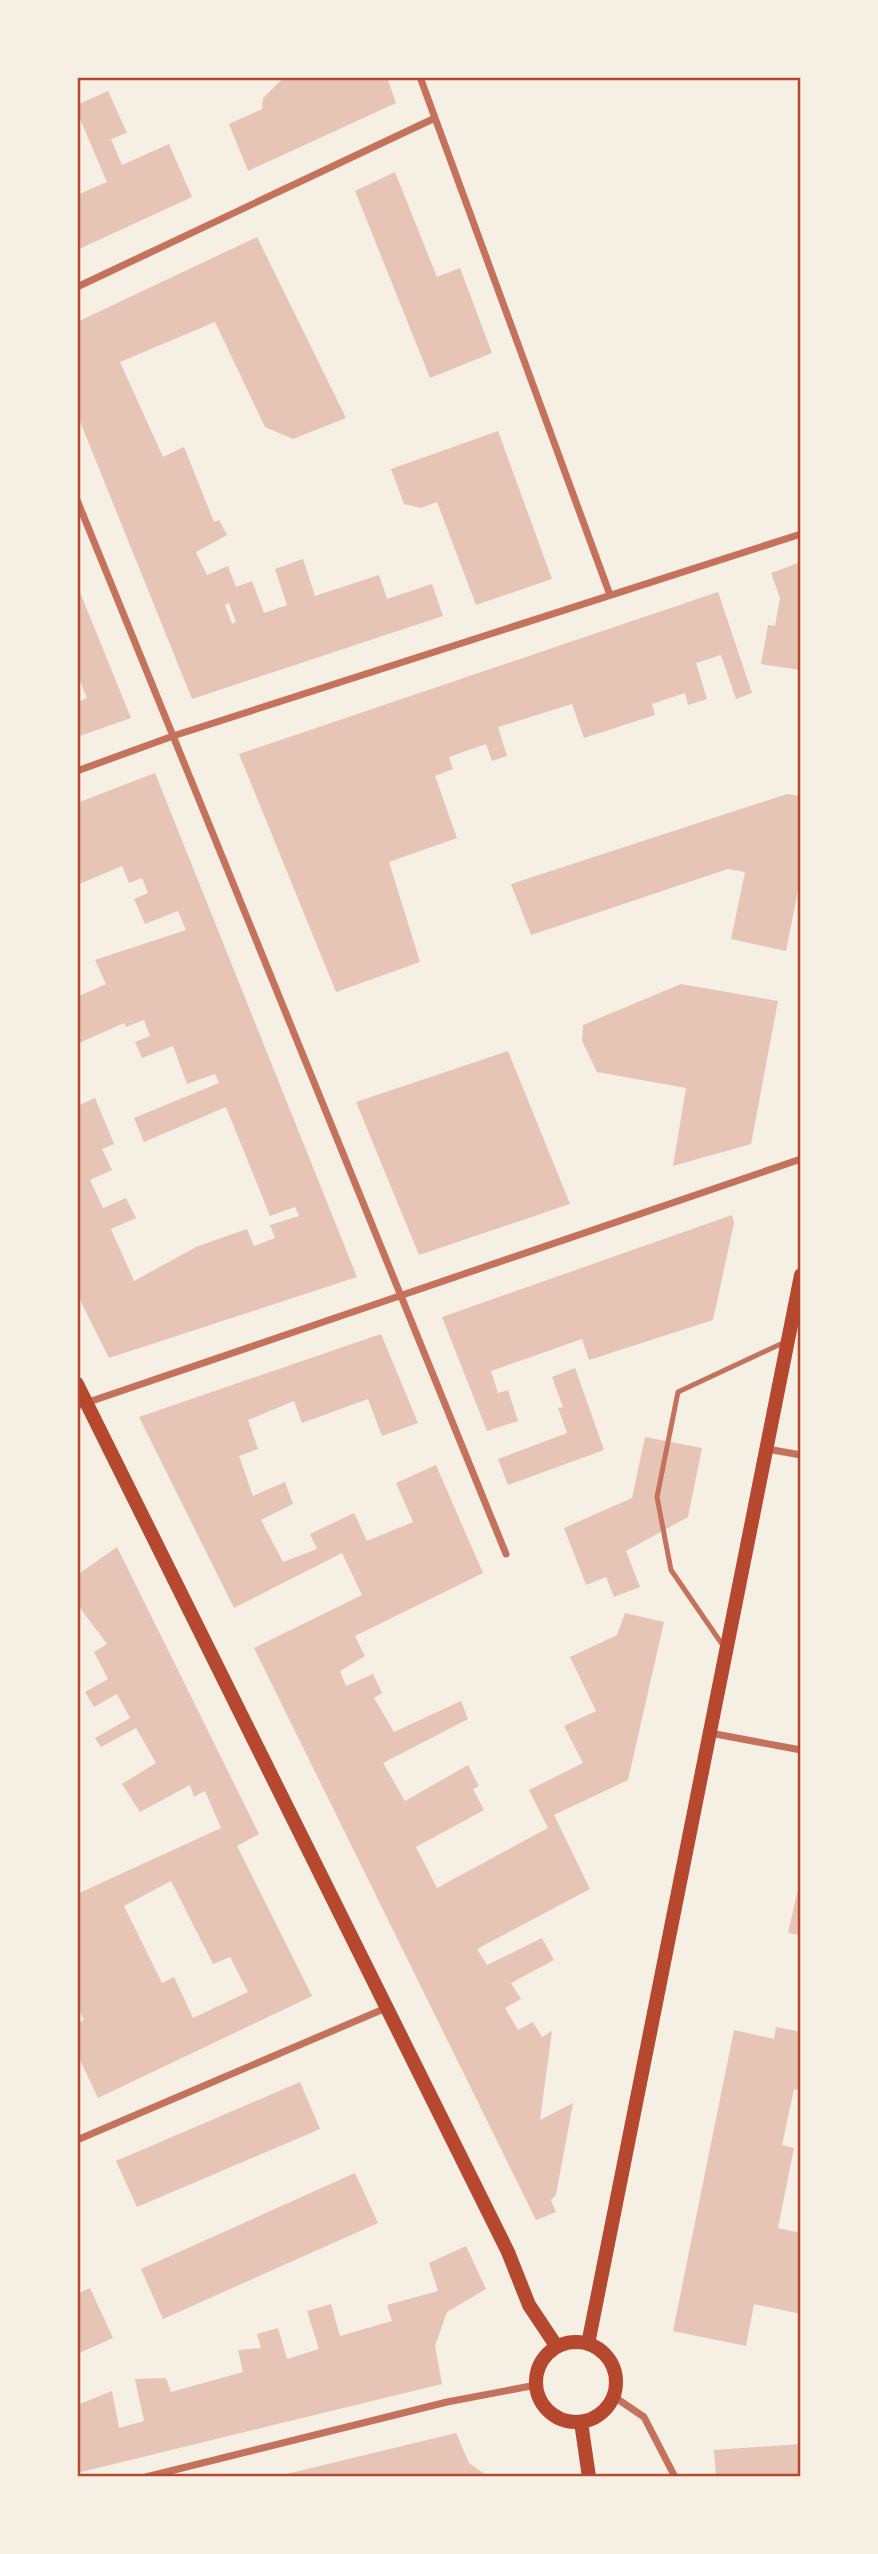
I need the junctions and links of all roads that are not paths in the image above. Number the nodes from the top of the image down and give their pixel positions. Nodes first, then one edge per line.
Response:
1 (420, 77) edge
2 (435, 118) junction
3 (77, 287) edge
4 (77, 500) edge
5 (801, 534) edge
6 (610, 595) junction
7 (173, 736) junction
8 (77, 771) edge
9 (801, 1159) edge
10 (801, 1275) edge
11 (400, 1297) junction
12 (788, 1340) junction
13 (77, 1384) edge
14 (81, 1404) edge
15 (767, 1449) junction
16 (801, 1455) edge
17 (506, 1554) dead end
18 (726, 1651) junction
19 (710, 1732) junction
20 (801, 1749) edge
21 (387, 2008) junction
22 (77, 2140) edge
23 (588, 2344) junction
24 (557, 2347) junction
25 (536, 2385) junction
26 (613, 2396) junction
27 (581, 2422) junction
28 (146, 2477) edge
29 (589, 2477) edge
30 (675, 2477) edge

1 - 2 street
2 - 3 street
2 - 6 street
4 - 7 street
5 - 6 street
6 - 7 street
7 - 8 street
7 - 11 street
9 - 11 street
10 - 12 main road
11 - 14 street
11 - 17 street
12 - 15 main road
12 - 18 lane
13 - 14 main road
14 - 21 main road
15 - 16 street
15 - 18 main road
18 - 19 main road
19 - 20 street
19 - 23 main road
21 - 22 street
21 - 24 main road
23 - 24 main road
23 - 26 main road
24 - 25 main road
25 - 27 main road
25 - 28 street
26 - 27 main road
26 - 30 street
27 - 29 main road

